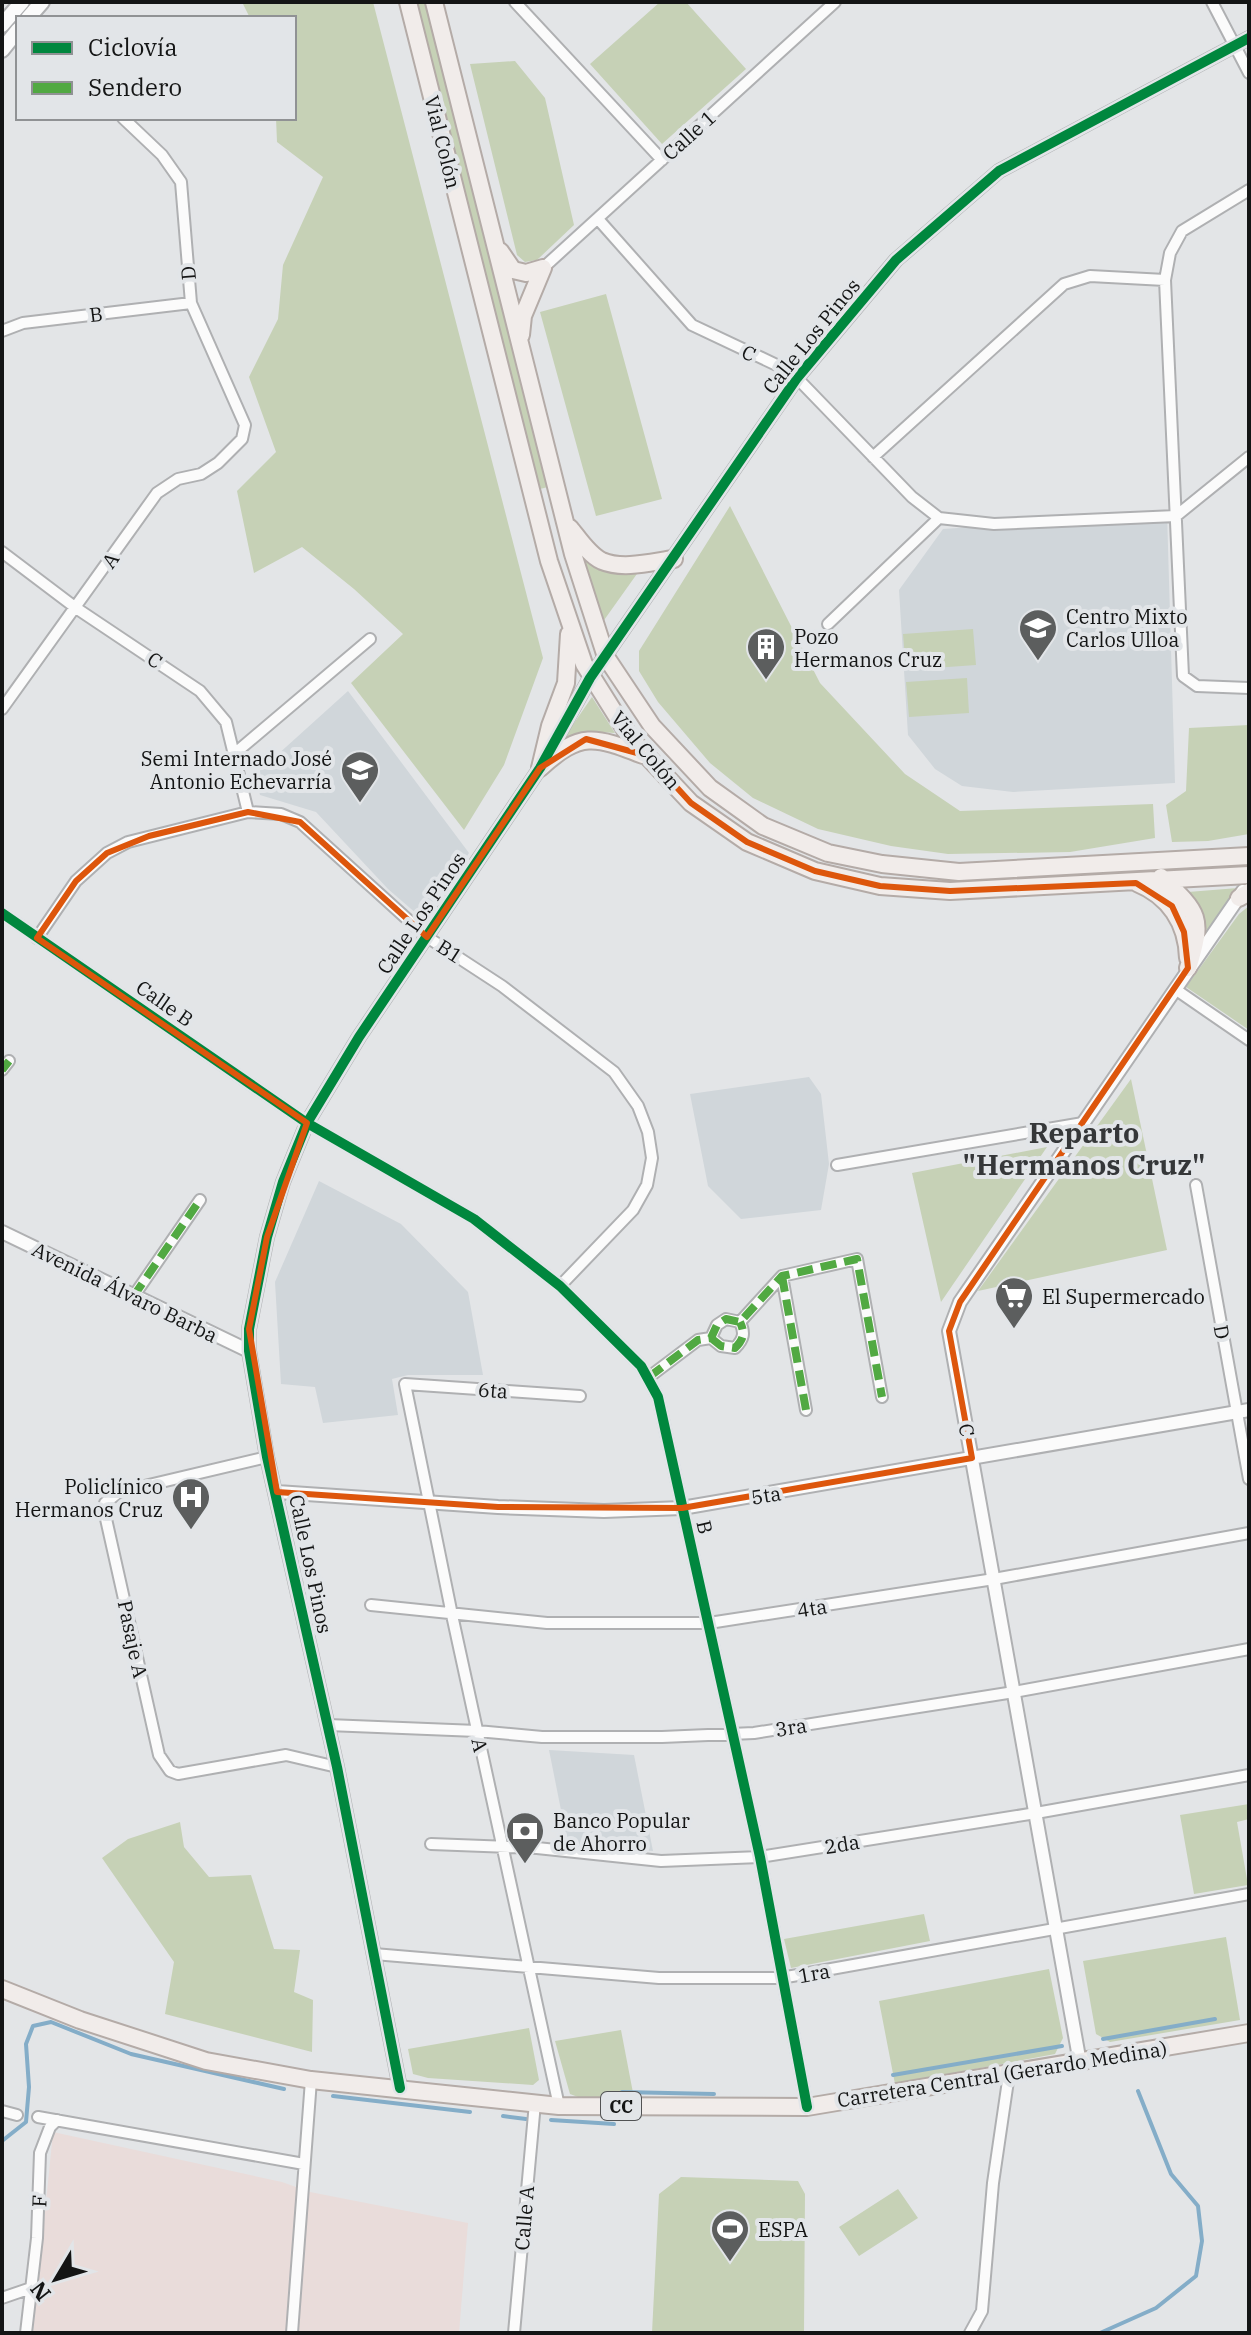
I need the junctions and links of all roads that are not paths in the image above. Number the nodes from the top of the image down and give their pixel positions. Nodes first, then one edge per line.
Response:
1 (408, 2) edge
2 (434, 2) edge
3 (515, 2) edge
4 (835, 2) edge
5 (1212, 2) edge
6 (18, 11) edge
7 (2, 25) edge
8 (16, 32) edge
9 (1249, 38) edge
10 (1234, 46) junction
11 (2, 50) edge
12 (1249, 73) edge
13 (125, 120) edge
14 (662, 160) junction
15 (1249, 190) edge
16 (598, 219) junction
17 (492, 235) junction
18 (543, 268) junction
19 (1165, 280) junction
20 (191, 303) junction
21 (2, 331) edge
22 (520, 344) junction
23 (797, 378) junction
24 (242, 439) joint
25 (873, 457) junction
26 (1249, 457) edge
27 (1176, 516) junction
28 (939, 518) junction
29 (565, 523) junction
30 (2, 552) edge
31 (674, 559) junction
32 (76, 608) junction
33 (569, 624) junction
34 (828, 624) dead end
35 (370, 639) dead end
36 (606, 657) junction
37 (590, 678) junction
38 (1249, 688) edge
39 (2, 709) edge
40 (234, 754) junction
41 (648, 756) junction
42 (540, 768) junction
43 (248, 812) junction
44 (1249, 848) edge
45 (1249, 856) edge
46 (1195, 860) junction
47 (1147, 863) junction
48 (1249, 878) edge
49 (1165, 880) junction
50 (1136, 883) junction
51 (1244, 895) edge
52 (2, 913) edge
53 (427, 937) junction
54 (37, 938) junction
55 (1188, 968) junction
56 (1175, 989) junction
57 (1249, 1040) edge
58 (307, 1123) junction
59 (1083, 1123) junction
60 (837, 1165) dead end
61 (1196, 1185) dead end
62 (200, 1200) dead end
63 (2, 1232) edge
64 (782, 1276) junction
65 (560, 1286) junction
66 (133, 1297) junction
67 (740, 1322) junction
68 (711, 1338) junction
69 (249, 1351) junction
70 (649, 1377) junction
71 (405, 1384) joint
72 (580, 1396) dead end
73 (882, 1397) dead end
74 (806, 1410) dead end
75 (1242, 1412) edge
76 (267, 1457) junction
77 (972, 1458) junction
78 (1249, 1479) edge
79 (277, 1492) junction
80 (429, 1500) junction
81 (682, 1508) junction
82 (1249, 1533) edge
83 (994, 1579) junction
84 (371, 1605) dead end
85 (452, 1615) junction
86 (709, 1623) junction
87 (1249, 1649) edge
88 (1014, 1692) junction
89 (328, 1725) junction
90 (477, 1731) junction
91 (733, 1734) junction
92 (337, 1767) junction
93 (1249, 1775) edge
94 (1036, 1813) junction
95 (431, 1844) dead end
96 (502, 1846) junction
97 (760, 1857) junction
98 (1249, 1894) edge
99 (1057, 1928) junction
100 (374, 1954) junction
101 (528, 1965) junction
102 (781, 1978) junction
103 (2, 1989) edge
104 (1249, 2033) edge
105 (1080, 2063) junction
106 (1009, 2074) junction
107 (311, 2080) junction
108 (400, 2088) junction
109 (535, 2103) junction
110 (559, 2106) junction
111 (807, 2107) junction
112 (2, 2111) edge
113 (17, 2115) dead end
114 (38, 2117) dead end
115 (57, 2120) junction
116 (304, 2164) junction
117 (31, 2288) junction
118 (2, 2298) edge
119 (26, 2333) edge
120 (292, 2333) edge
121 (514, 2333) edge
122 (970, 2333) edge

1 - 33 main road, Vial Colón
2 - 17 main road, Vial Colón
3 - 14 street
4 - 14 street, Calle 1
5 - 10 street
6 - 7 main road
8 - 11 main road
9 - 10 street, Calle Los Pinos
10 - 12 street
10 - 23 street, Calle Los Pinos
13 - 20 street, D
14 - 16 street, Calle 1
15 - 19 street
16 - 18 street, Calle 1
16 - 23 street, C
17 - 18 main road
17 - 22 main road, Vial Colón
18 - 22 main road
19 - 25 street
19 - 27 street
20 - 21 street, B
20 - 24 street, D
22 - 29 main road, Vial Colón
23 - 25 street, C
23 - 31 street, Calle Los Pinos
24 - 32 street, A
25 - 28 street, C
26 - 27 street
27 - 28 street
27 - 38 street
28 - 34 street
29 - 31 main road
29 - 36 main road, Vial Colón
30 - 32 street, C
31 - 36 street, Calle Los Pinos
32 - 39 street, A
32 - 40 street, C
33 - 37 main road, Vial Colón
33 - 42 main road
35 - 40 street
36 - 37 street, Calle Los Pinos
36 - 47 main road, Vial Colón
37 - 41 main road, Vial Colón
37 - 42 street, Calle Los Pinos
40 - 43 street, C
41 - 42 main road
41 - 50 main road, Vial Colón
42 - 53 street, Calle Los Pinos
43 - 53 street, B1
43 - 54 street, B1
44 - 46 main road
45 - 46 main road, Vial Colón
46 - 47 main road, Vial Colón
47 - 49 main road
48 - 49 main road, Vial Colón
48 - 51 street, C
49 - 50 main road, Vial Colón
49 - 55 main road
50 - 55 main road
51 - 55 street, C
52 - 54 street, Calle B
53 - 58 street, Calle Los Pinos
53 - 65 street, B1
54 - 58 street, Calle B
55 - 56 street, C
56 - 57 street
56 - 59 street, C
58 - 65 street, B
58 - 69 street, Calle Los Pinos
59 - 60 street
59 - 77 street, C
61 - 75 street, D
62 - 66 street
63 - 66 street, Avenida Álvaro Barba
64 - 67 street
64 - 73 street
64 - 74 street
65 - 70 street, B
66 - 69 street, Avenida Álvaro Barba
67 - 68 street
67 - 68 street
68 - 70 street
69 - 76 street, Calle Los Pinos
70 - 81 street, B
71 - 72 street, 6ta
71 - 80 street, A
75 - 77 street, 5ta
75 - 78 street, D
76 - 79 street, Calle Los Pinos
76 - 92 street, Pasaje A
77 - 81 street, 5ta
77 - 83 street, C
79 - 80 street, 5ta
79 - 89 street, Calle Los Pinos
80 - 81 street, 5ta
80 - 85 street, A
81 - 86 street, B
82 - 83 street, 4ta
83 - 86 street, 4ta
83 - 88 street, C
84 - 85 street, 4ta
85 - 86 street, 4ta
85 - 90 street, A
86 - 91 street, B
87 - 88 street, 3ra
88 - 91 street, 3ra
88 - 94 street, C
89 - 90 street, 3ra
89 - 92 street, Calle Los Pinos
90 - 91 street, 3ra
90 - 96 street, A
91 - 97 street, B
92 - 100 street, Calle Los Pinos
93 - 94 street, 2da
94 - 97 street, 2da
94 - 99 street, C
95 - 96 street, 2da
96 - 97 street, 2da
96 - 101 street, A
97 - 102 street, B
98 - 99 street, 1ra
99 - 102 street, 1ra
99 - 105 street, C
100 - 101 street, 1ra
100 - 108 street, Calle Los Pinos
101 - 102 street, 1ra
101 - 110 street, A
102 - 111 street, B
103 - 107 main road, Carretera Central (Gerardo Medina) / CC
104 - 105 main road, Carretera Central (Gerardo Medina) / CC
105 - 106 main road, Carretera Central (Gerardo Medina) / CC
106 - 111 main road, Carretera Central (Gerardo Medina) / CC
106 - 122 street
107 - 108 main road, Carretera Central (Gerardo Medina) / CC
107 - 116 street
108 - 109 main road, Carretera Central (Gerardo Medina) / CC
109 - 110 main road, Carretera Central (Gerardo Medina) / CC
109 - 121 street, Calle A
110 - 111 main road, Carretera Central (Gerardo Medina) / CC
112 - 113 street
114 - 115 street
115 - 116 street
115 - 117 street, F
116 - 120 street
117 - 118 street
117 - 119 street, F

